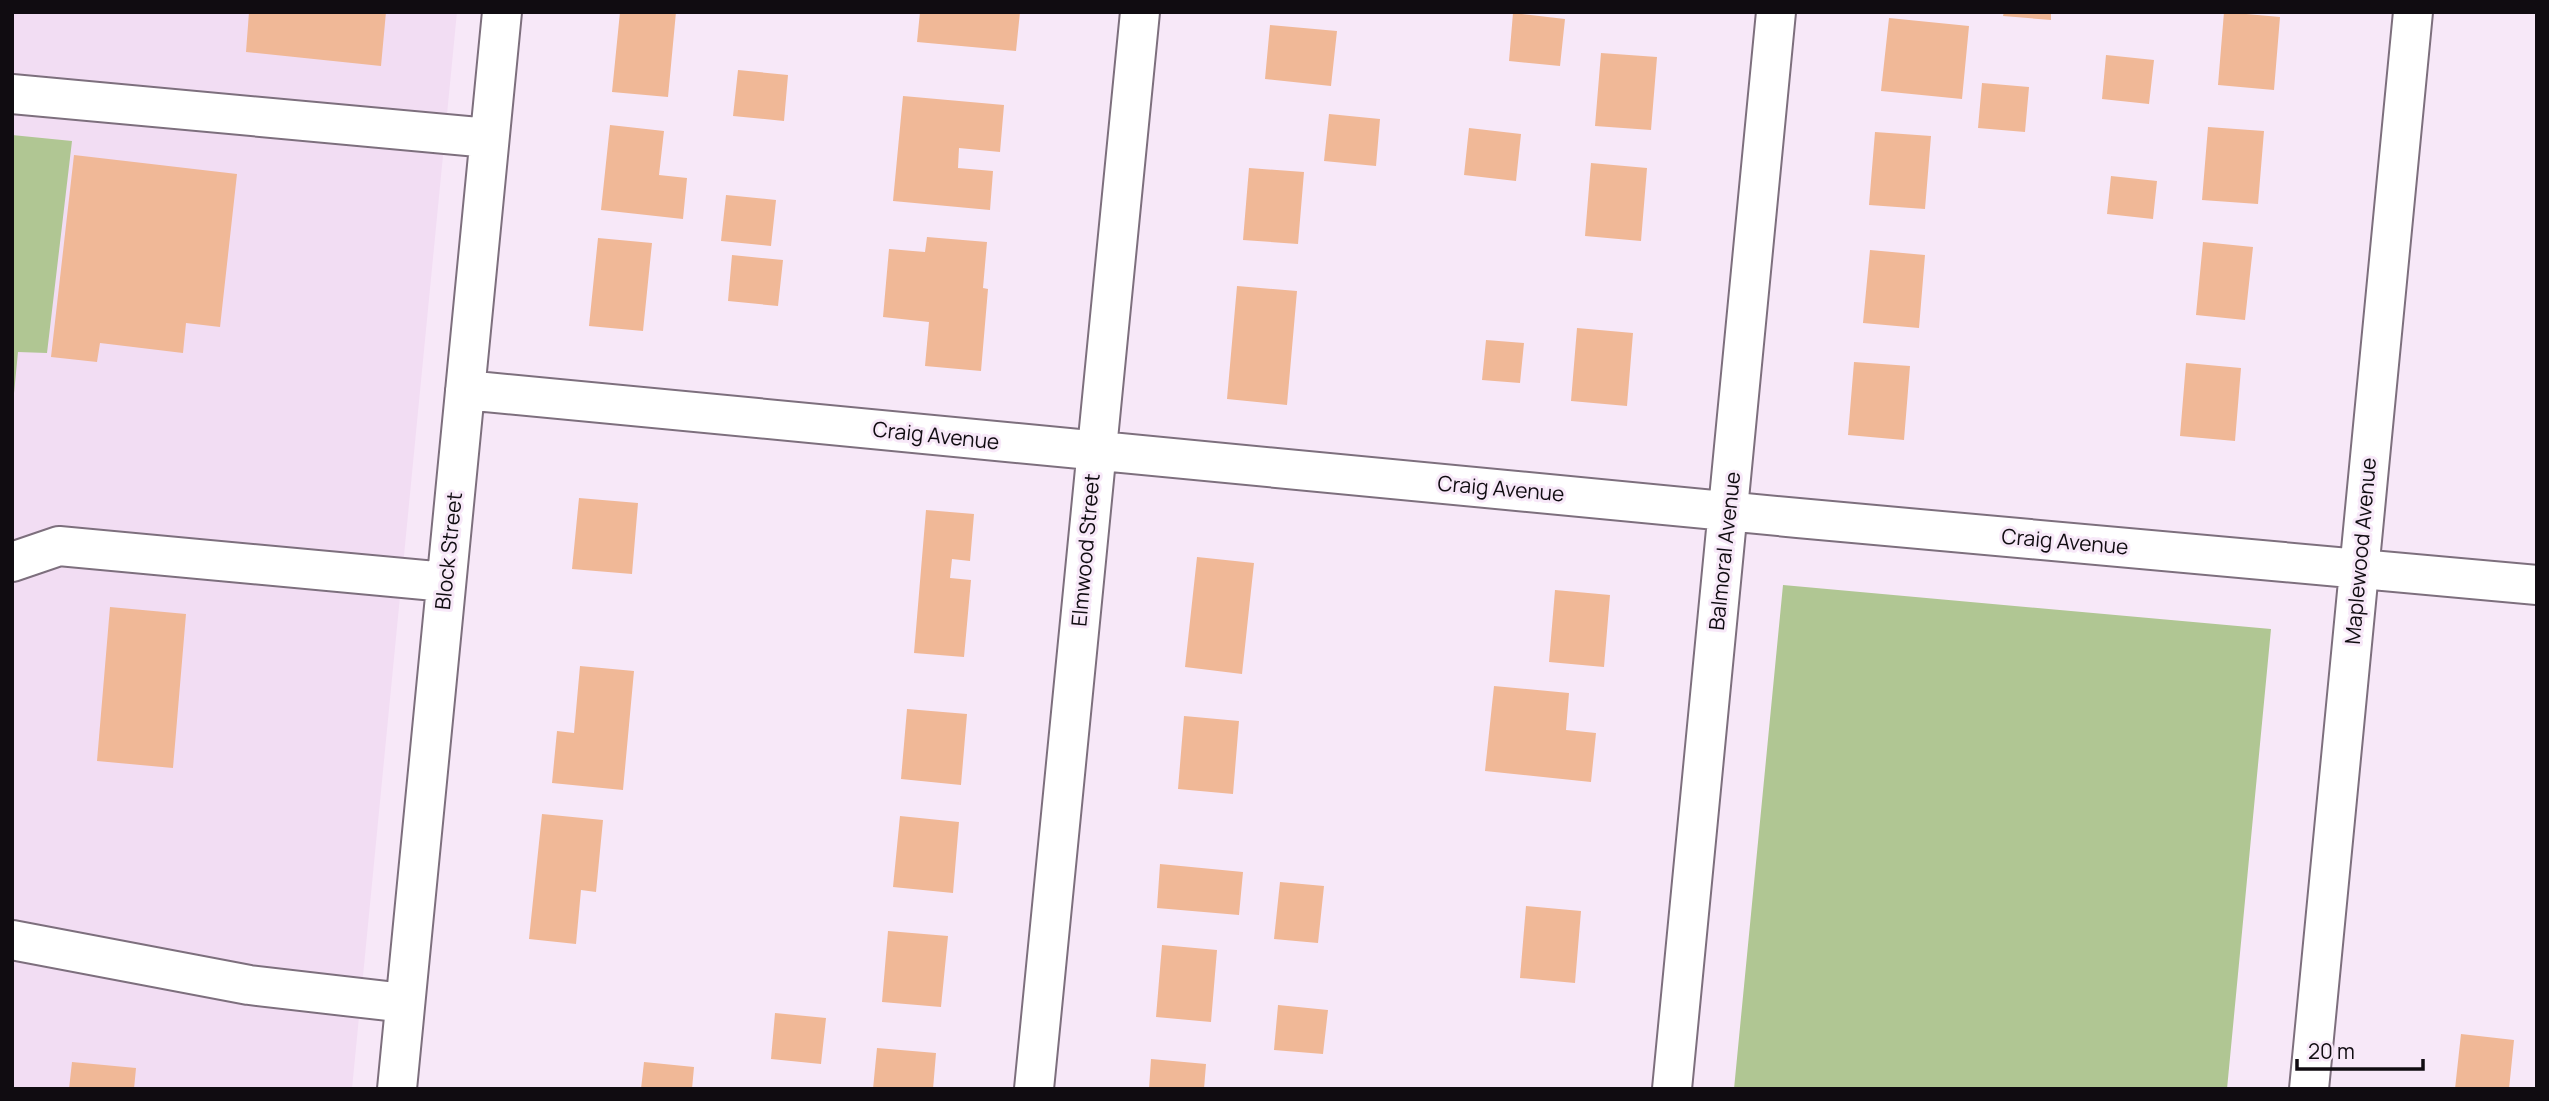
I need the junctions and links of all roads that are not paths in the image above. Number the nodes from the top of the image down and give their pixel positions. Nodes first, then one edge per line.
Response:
1 (502, 12) edge
2 (1140, 12) edge
3 (1776, 12) edge
4 (2413, 12) edge
5 (12, 94) edge
6 (489, 138) junction
7 (465, 390) junction
8 (1096, 451) junction
9 (1729, 511) junction
10 (12, 562) edge
11 (2360, 568) junction
12 (446, 582) junction
13 (2537, 585) edge
14 (12, 940) edge
15 (405, 1003) junction
16 (397, 1089) edge
17 (1034, 1089) edge
18 (1672, 1089) edge
19 (2309, 1089) edge

1 - 6 street, Block Street
2 - 8 street, Elmwood Street
3 - 9 street, Balmoral Avenue
4 - 11 street, Maplewood Avenue
5 - 6 street
6 - 7 street, Block Street
7 - 8 street, Craig Avenue
7 - 12 street, Block Street
8 - 9 street, Craig Avenue
8 - 17 street, Elmwood Street
9 - 11 street, Craig Avenue
9 - 18 street, Balmoral Avenue
10 - 12 street
11 - 13 street, Craig Avenue
11 - 19 street, Maplewood Avenue
12 - 15 street, Block Street
14 - 15 street
15 - 16 street, Block Street

